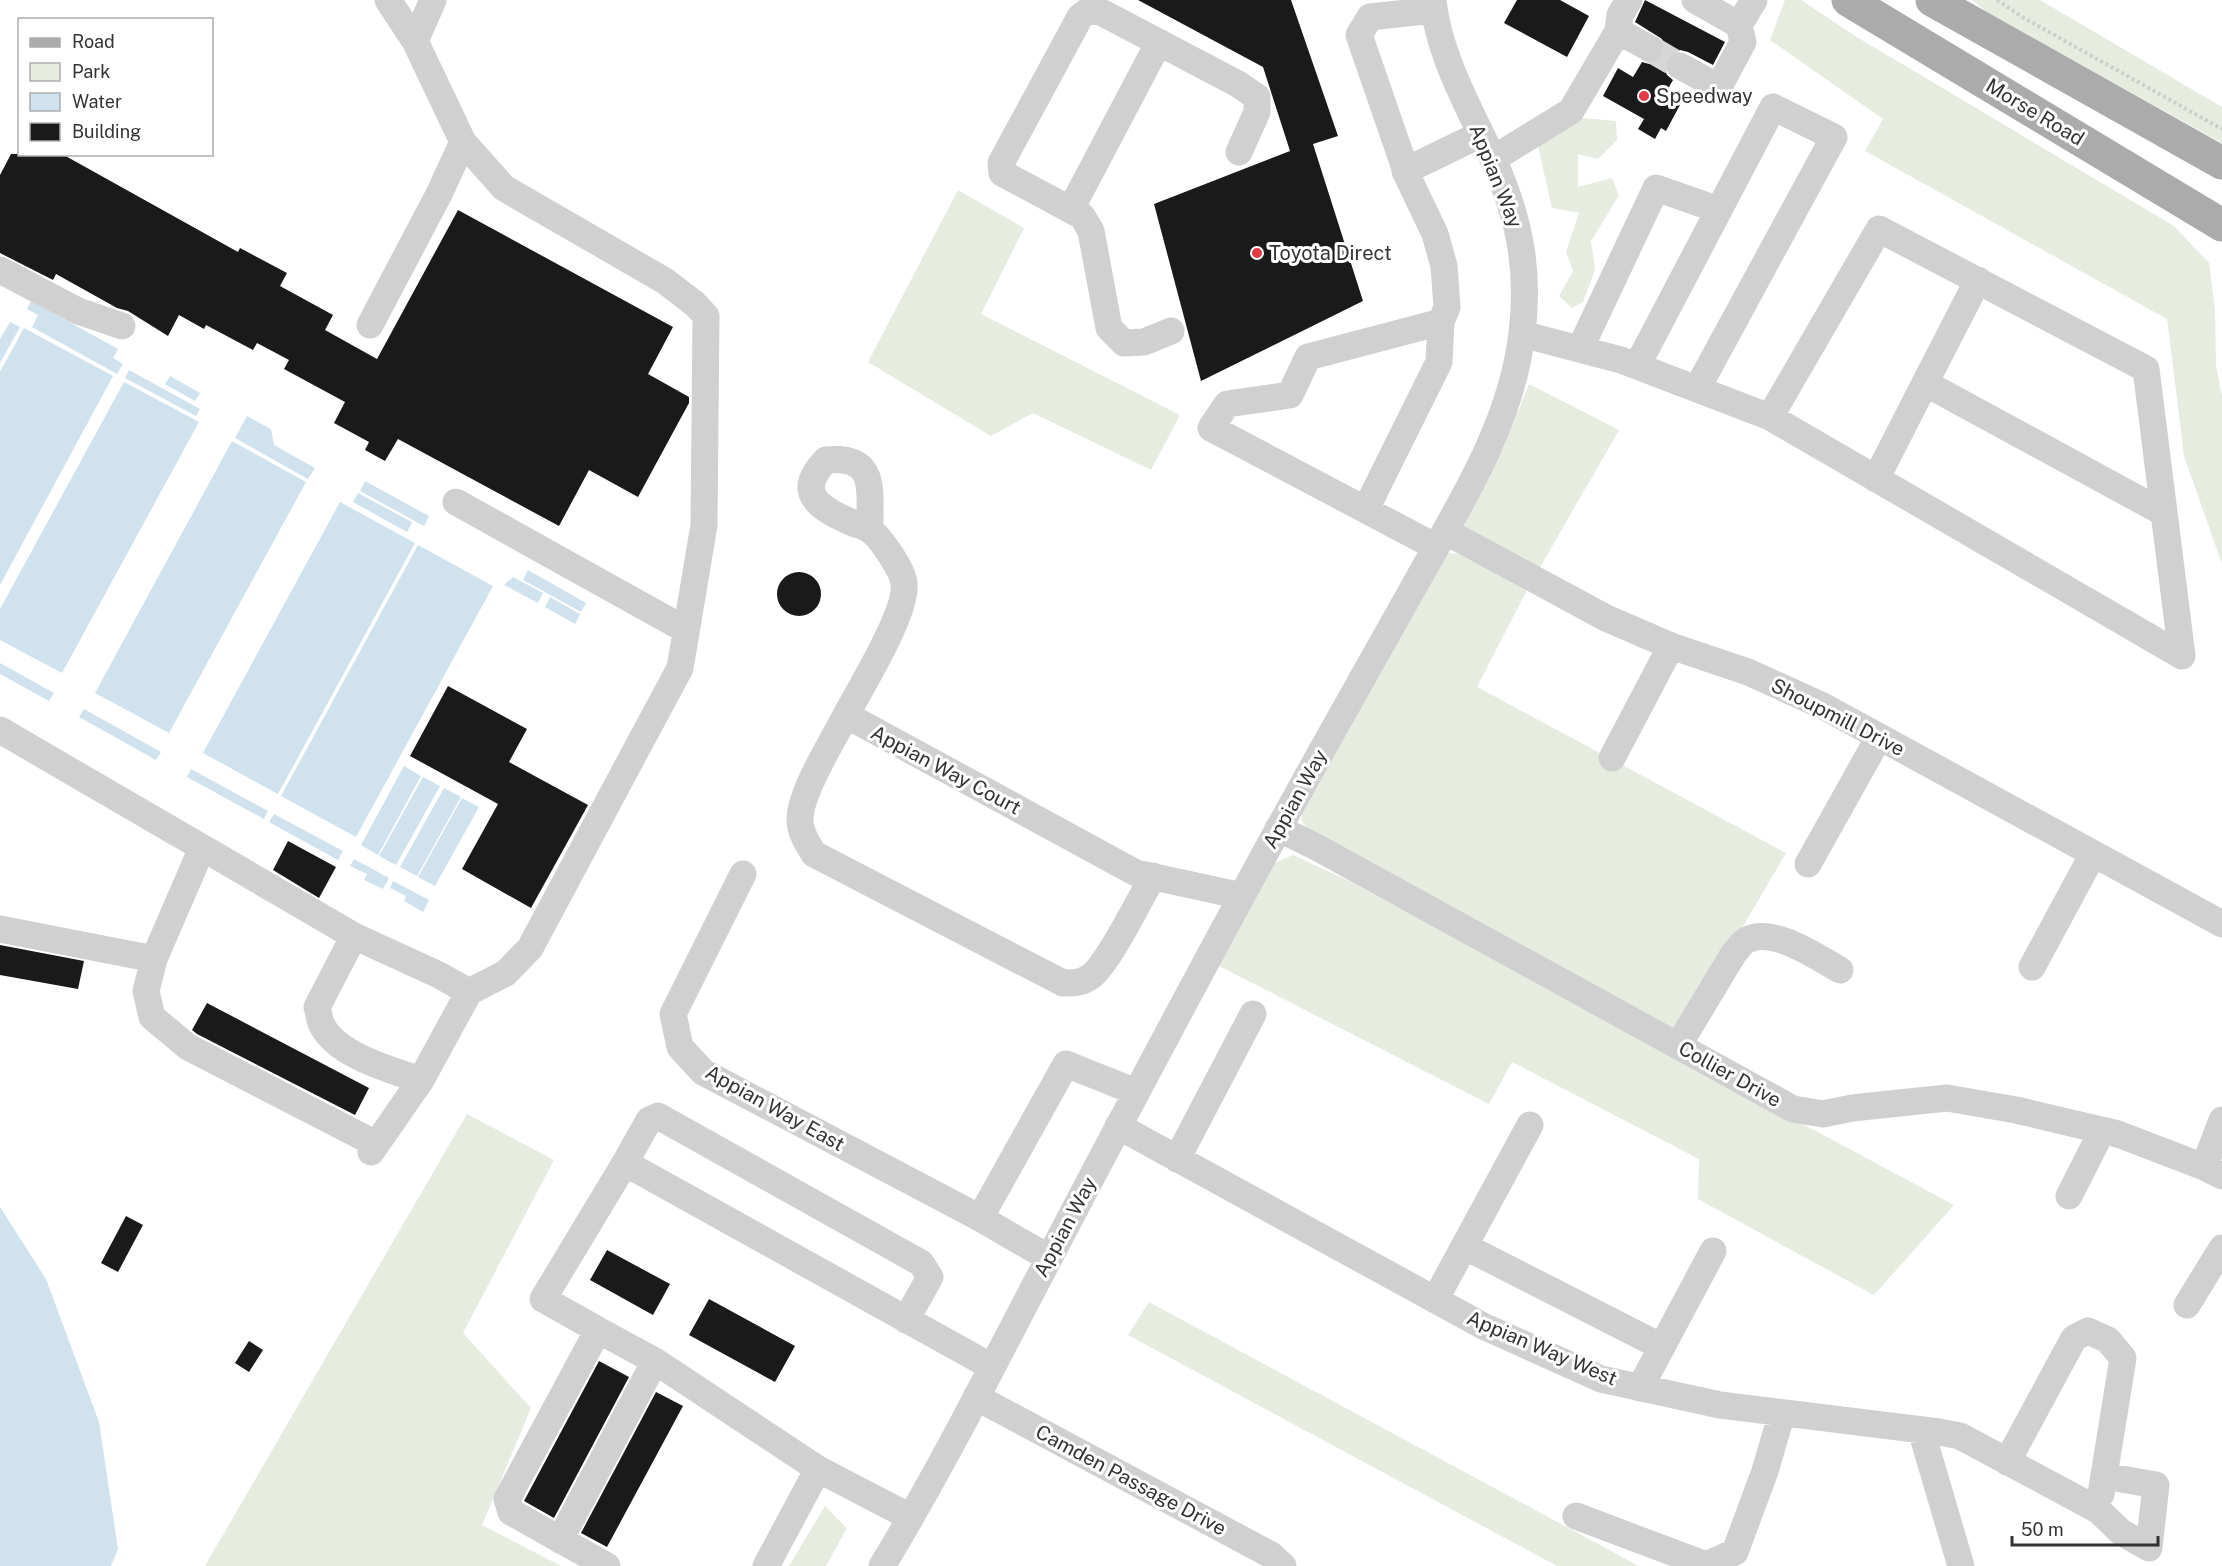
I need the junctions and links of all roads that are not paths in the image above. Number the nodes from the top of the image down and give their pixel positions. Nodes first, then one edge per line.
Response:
1 (388, 0) edge
2 (433, 0) edge
3 (1629, 0) edge
4 (1695, 0) edge
5 (1754, 0) edge
6 (1848, 0) edge
7 (1932, 0) edge
8 (1089, 5) edge
9 (1434, 5) edge
10 (1363, 8) edge
11 (1739, 25) junction
12 (1618, 31) junction
13 (415, 41) junction
14 (1159, 42) junction
15 (1649, 48) tunnel mouth
16 (1680, 66) tunnel mouth
17 (1481, 135) junction
18 (463, 142) junction
19 (1239, 152) dead end
20 (1493, 159) junction
21 (2222, 163) edge
22 (1406, 171) junction
23 (1071, 209) junction
24 (1719, 210) junction
25 (2222, 225) edge
26 (0, 270) edge
27 (1978, 280) junction
28 (1441, 322) junction
29 (370, 325) dead end
30 (122, 326) dead end
31 (1171, 331) dead end
32 (1522, 334) junction
33 (1580, 349) junction
34 (1637, 366) junction
35 (1925, 383) junction
36 (1697, 389) junction
37 (1770, 417) junction
38 (1876, 479) junction
39 (456, 502) dead end
40 (1366, 509) junction
41 (2164, 513) junction
42 (870, 530) dead end
43 (1440, 539) junction
44 (686, 630) junction
45 (1671, 646) junction
46 (846, 715) junction
47 (0, 730) edge
48 (1879, 736) junction
49 (1612, 758) dead end
50 (1278, 828) junction
51 (202, 848) junction
52 (2093, 854) junction
53 (1808, 864) dead end
54 (743, 874) dead end
55 (1153, 876) junction
56 (1242, 896) junction
57 (2222, 924) edge
58 (0, 929) edge
59 (354, 936) junction
60 (154, 959) junction
61 (2032, 967) dead end
62 (1840, 970) dead end
63 (469, 992) junction
64 (1253, 1014) dead end
65 (1678, 1046) junction
66 (421, 1080) junction
67 (1136, 1092) junction
68 (2222, 1120) edge
69 (1530, 1125) dead end
70 (1119, 1126) junction
71 (2102, 1131) junction
72 (1177, 1159) junction
73 (625, 1163) junction
74 (2213, 1171) edge
75 (2069, 1196) dead end
76 (980, 1218) junction
77 (1464, 1246) junction
78 (2222, 1248) edge
79 (1713, 1251) dead end
80 (1049, 1258) junction
81 (1435, 1300) junction
82 (2187, 1305) dead end
83 (906, 1320) junction
84 (598, 1330) junction
85 (1662, 1347) junction
86 (655, 1361) junction
87 (992, 1367) junction
88 (1640, 1388) junction
89 (976, 1397) junction
90 (1782, 1413) junction
91 (1921, 1430) junction
92 (2007, 1462) junction
93 (818, 1469) junction
94 (2104, 1476) junction
95 (2098, 1510) junction
96 (1576, 1516) dead end
97 (910, 1517) junction
98 (560, 1540) junction
99 (607, 1566) edge
100 (766, 1566) edge
101 (882, 1566) edge
102 (1283, 1566) edge
103 (1961, 1566) edge

1 - 13 street
2 - 13 street
3 - 12 street
4 - 11 street
5 - 11 street
6 - 25 main road, Morse Road
7 - 21 main road
8 - 14 street
8 - 23 street
9 - 10 street
9 - 17 street, Appian Way
10 - 22 street
11 - 16 street
12 - 15 street
12 - 20 street
13 - 18 street
14 - 19 street
14 - 23 street
17 - 20 street, Appian Way
17 - 22 street
18 - 29 street
18 - 44 street
20 - 32 street, Appian Way
22 - 28 street
23 - 31 street
24 - 33 street
24 - 34 street
24 - 36 street
26 - 30 street
27 - 35 street
27 - 37 street
27 - 41 street
28 - 40 street
28 - 40 street, Shoupmill Drive
32 - 33 street
32 - 43 street, Appian Way
33 - 34 street
34 - 36 street
35 - 38 street
35 - 41 street
36 - 37 street
37 - 38 street
38 - 41 street
39 - 44 street
40 - 43 street, Shoupmill Drive
42 - 46 street
43 - 45 street, Shoupmill Drive
43 - 50 street, Appian Way
44 - 63 street
45 - 48 street, Shoupmill Drive
45 - 49 street
46 - 55 street, Appian Way Court
46 - 55 street
47 - 51 street
48 - 52 street, Shoupmill Drive
48 - 53 street
50 - 56 street, Appian Way
50 - 65 street, Collier Drive
51 - 59 street
51 - 60 street
52 - 57 street, Shoupmill Drive
52 - 61 street
54 - 76 street, Appian Way East
55 - 56 street, Appian Way Court
56 - 67 street, Appian Way
58 - 60 street
59 - 63 street
59 - 66 street
60 - 66 street
62 - 65 street
63 - 66 street
64 - 72 street
65 - 71 street, Collier Drive
67 - 70 street, Appian Way
67 - 76 street
68 - 74 street
69 - 77 street
70 - 72 street, Appian Way West
70 - 80 street, Appian Way
71 - 74 street, Collier Drive
71 - 75 street
72 - 81 street, Appian Way West
73 - 83 street
73 - 83 street
73 - 84 street
76 - 80 street, Appian Way East
77 - 81 street
77 - 85 street
78 - 82 street
79 - 85 street
80 - 87 street, Appian Way
81 - 88 street, Appian Way West
83 - 87 street
84 - 86 street
84 - 98 street
85 - 88 street
86 - 93 street
86 - 98 street
87 - 89 street, Appian Way
88 - 90 street, Appian Way West
89 - 97 street, Appian Way
89 - 102 street, Camden Passage Drive
90 - 91 street, Appian Way West
90 - 96 street
91 - 92 street, Appian Way West
91 - 103 street
92 - 94 street
92 - 95 street, Appian Way West
93 - 97 street
93 - 100 street
94 - 95 street
94 - 95 street, Appian Way West
97 - 101 street, Appian Way
98 - 99 street

